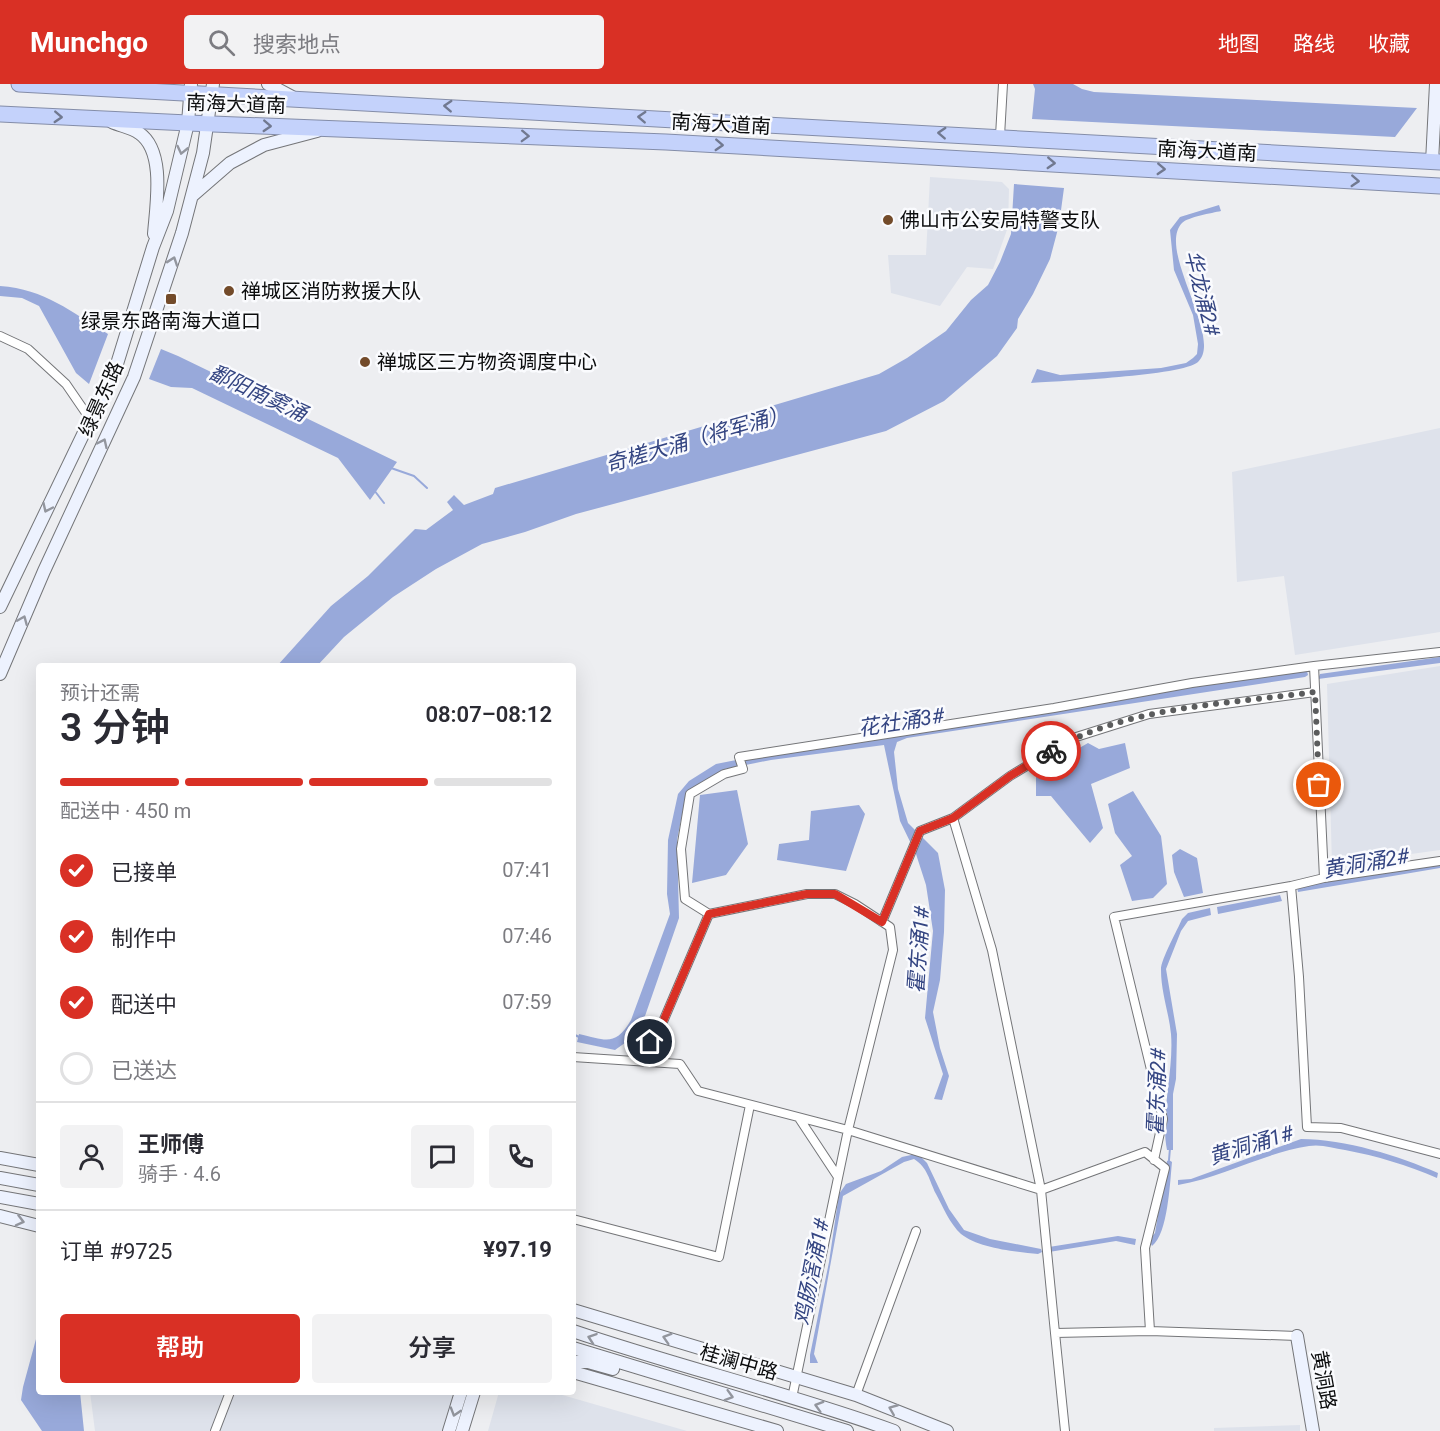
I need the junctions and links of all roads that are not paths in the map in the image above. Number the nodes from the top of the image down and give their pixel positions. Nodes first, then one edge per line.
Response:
1 (20, 84) edge
2 (120, 84) edge
3 (268, 84) edge
4 (1003, 84) edge
5 (1436, 84) edge
6 (99, 88) junction
7 (191, 88) edge
8 (213, 89) edge
9 (295, 98) junction
10 (0, 114) edge
11 (103, 119) junction
12 (188, 123) junction
13 (208, 123) junction
14 (326, 129) junction
15 (1000, 136) junction
16 (1436, 162) edge
17 (1440, 186) edge
18 (192, 196) junction
19 (153, 247) junction
20 (0, 336) edge
21 (90, 418) junction
22 (0, 608) edge
23 (1440, 652) edge
24 (1314, 673) junction
25 (0, 674) edge
26 (1315, 692) junction
27 (953, 818) junction
28 (1440, 861) edge
29 (1324, 878) junction
30 (1291, 886) junction
31 (709, 914) junction
32 (882, 922) junction
33 (576, 1057) edge
34 (637, 1060) junction
35 (750, 1105) junction
36 (799, 1118) junction
37 (848, 1130) junction
38 (1440, 1154) edge
39 (0, 1158) edge
40 (1154, 1160) junction
41 (36, 1164) edge
42 (838, 1177) junction
43 (0, 1178) edge
44 (36, 1184) edge
45 (1041, 1190) junction
46 (0, 1197) edge
47 (36, 1203) edge
48 (0, 1216) edge
49 (576, 1220) edge
50 (36, 1225) edge
51 (916, 1231) dead end
52 (576, 1311) edge
53 (1150, 1331) junction
54 (576, 1332) edge
55 (1054, 1333) junction
56 (1297, 1336) joint
57 (576, 1349) edge
58 (576, 1362) edge
59 (642, 1370) junction
60 (576, 1373) edge
61 (795, 1377) junction
62 (229, 1395) edge
63 (460, 1395) edge
64 (473, 1395) edge
65 (856, 1395) junction
66 (792, 1398) junction
67 (752, 1402) junction
68 (215, 1431) edge
69 (449, 1431) edge
70 (462, 1431) edge
71 (775, 1431) edge
72 (847, 1431) edge
73 (894, 1431) edge
74 (947, 1431) edge
75 (1065, 1431) edge
76 (1313, 1431) edge

1 - 6 highway, 南海大道南
2 - 6 main road
3 - 9 main road
4 - 15 street
5 - 16 main road
6 - 7 highway, 南海大道南
7 - 8 highway, 南海大道南
7 - 12 main road, 绿景东路
8 - 9 highway, 南海大道南
8 - 13 main road, 绿景东路
15 -> 9 highway, 南海大道南
10 -> 11 highway, 南海大道南
11 - 12 highway, 南海大道南
11 - 19 main road
12 - 13 highway, 南海大道南
12 -> 19 main road, 绿景东路
13 -> 14 highway, 南海大道南
13 - 18 main road, 绿景东路
14 -> 17 highway, 南海大道南
14 - 18 main road
15 - 16 highway, 南海大道南
25 -> 18 main road, 绿景东路
19 - 21 main road, 绿景东路
20 - 21 street
21 -> 22 main road, 绿景东路
23 - 24 street
24 - 26 street
24 - 31 street
26 - 27 street
26 - 29 street
27 - 32 street
27 - 45 street
28 - 29 street
29 - 30 street
30 - 38 street
30 - 40 street
31 - 32 street
31 - 34 street
32 - 37 street
33 - 34 street
34 - 35 street
35 - 36 street
35 - 49 street
36 - 37 street
36 - 42 street
37 - 42 street
37 - 45 street
39 - 41 main road
40 - 45 street
40 - 53 street
42 - 61 street
43 - 44 main road
45 - 55 street
46 - 47 main road
48 -> 50 main road
51 - 65 street
61 -> 52 main road
53 - 55 street
53 - 56 street
66 -> 54 main road, 桂澜中路
55 - 75 street
56 - 76 main road, 黄洞路
57 - 59 main road, 桂澜中路
58 - 59 main road
59 -> 67 main road, 桂澜中路
60 - 71 main road
61 - 65 main road
61 - 66 street
62 - 68 street
63 -> 69 main road
64 - 70 main road
74 -> 65 main road
73 -> 66 main road, 桂澜中路
67 - 71 main road
67 - 72 main road, 桂澜中路

